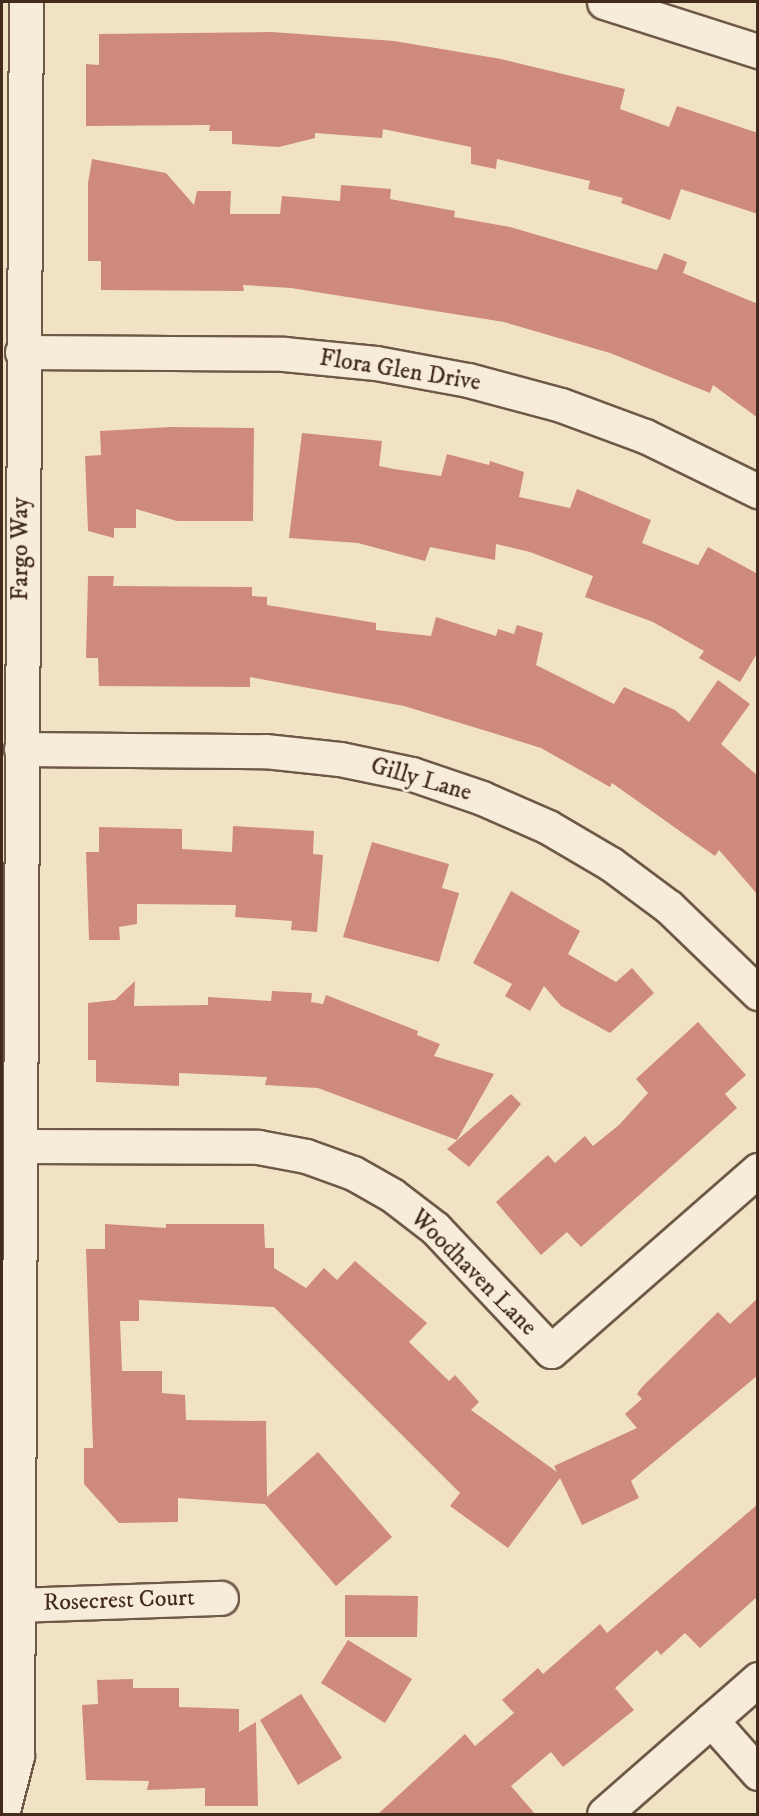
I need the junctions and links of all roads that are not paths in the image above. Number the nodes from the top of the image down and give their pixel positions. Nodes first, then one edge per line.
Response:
1 (26, 2) edge
2 (604, 2) edge
3 (758, 51) edge
4 (22, 352) junction
5 (758, 491) edge
6 (21, 749) junction
7 (758, 993) edge
8 (20, 1146) junction
9 (758, 1170) edge
10 (221, 1598) dead end
11 (18, 1605) junction
12 (758, 1679) edge
13 (711, 1720) junction
14 (758, 1773) edge
15 (2, 1814) edge
16 (604, 1815) edge

1 - 4 street, Fargo Way
2 - 3 street
4 - 5 street, Flora Glen Drive
4 - 6 street, Fargo Way
6 - 7 street, Gilly Lane
6 - 8 street, Fargo Way
8 - 9 street, Woodhaven Lane
8 - 11 street, Fargo Way
10 - 11 street, Rosecrest Court
11 - 15 street, Fargo Way
12 - 13 street
13 - 14 street
13 - 16 street

